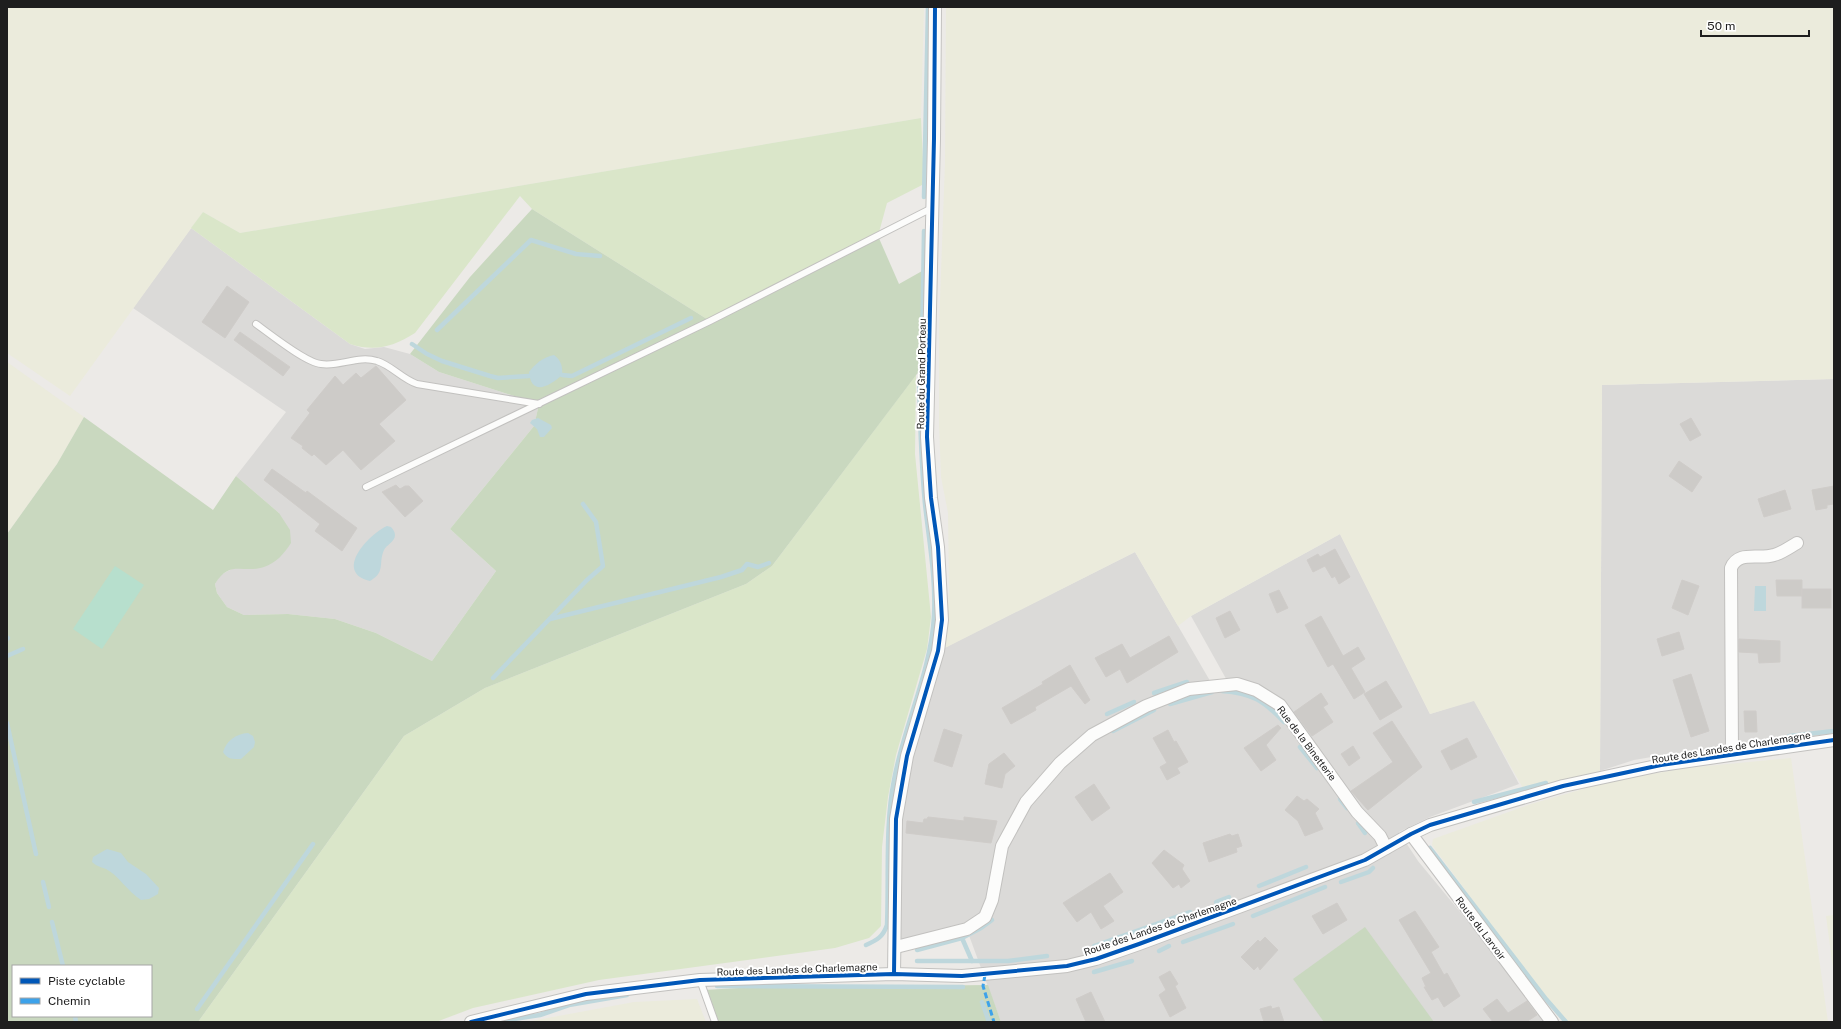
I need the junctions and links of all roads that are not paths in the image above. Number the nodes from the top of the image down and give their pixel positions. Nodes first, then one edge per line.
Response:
1 (935, 7) edge
2 (932, 208) junction
3 (256, 324) dead end
4 (539, 404) junction
5 (366, 487) dead end
6 (1797, 543) dead end
7 (1834, 740) edge
8 (1732, 753) junction
9 (1411, 834) junction
10 (1386, 848) junction
11 (896, 947) junction
12 (894, 974) junction
13 (700, 980) junction
14 (471, 1022) edge
15 (715, 1022) edge
16 (1552, 1022) edge

1 - 2 street, Route du Grand Porteau
2 - 4 lane
2 - 11 street, Route du Grand Porteau
3 - 4 lane
4 - 5 lane
6 - 8 street
7 - 8 street, Route des Landes de Charlemagne
8 - 9 street, Route des Landes de Charlemagne
9 - 10 street, Route des Landes de Charlemagne
9 - 16 street, Route du Larvoir
10 - 11 street, Rue de la Binetterie
10 - 12 street, Route des Landes de Charlemagne
11 - 12 street, Route du Grand Porteau
12 - 13 street, Route des Landes de Charlemagne
13 - 14 street, Route des Landes de Charlemagne
13 - 15 lane

